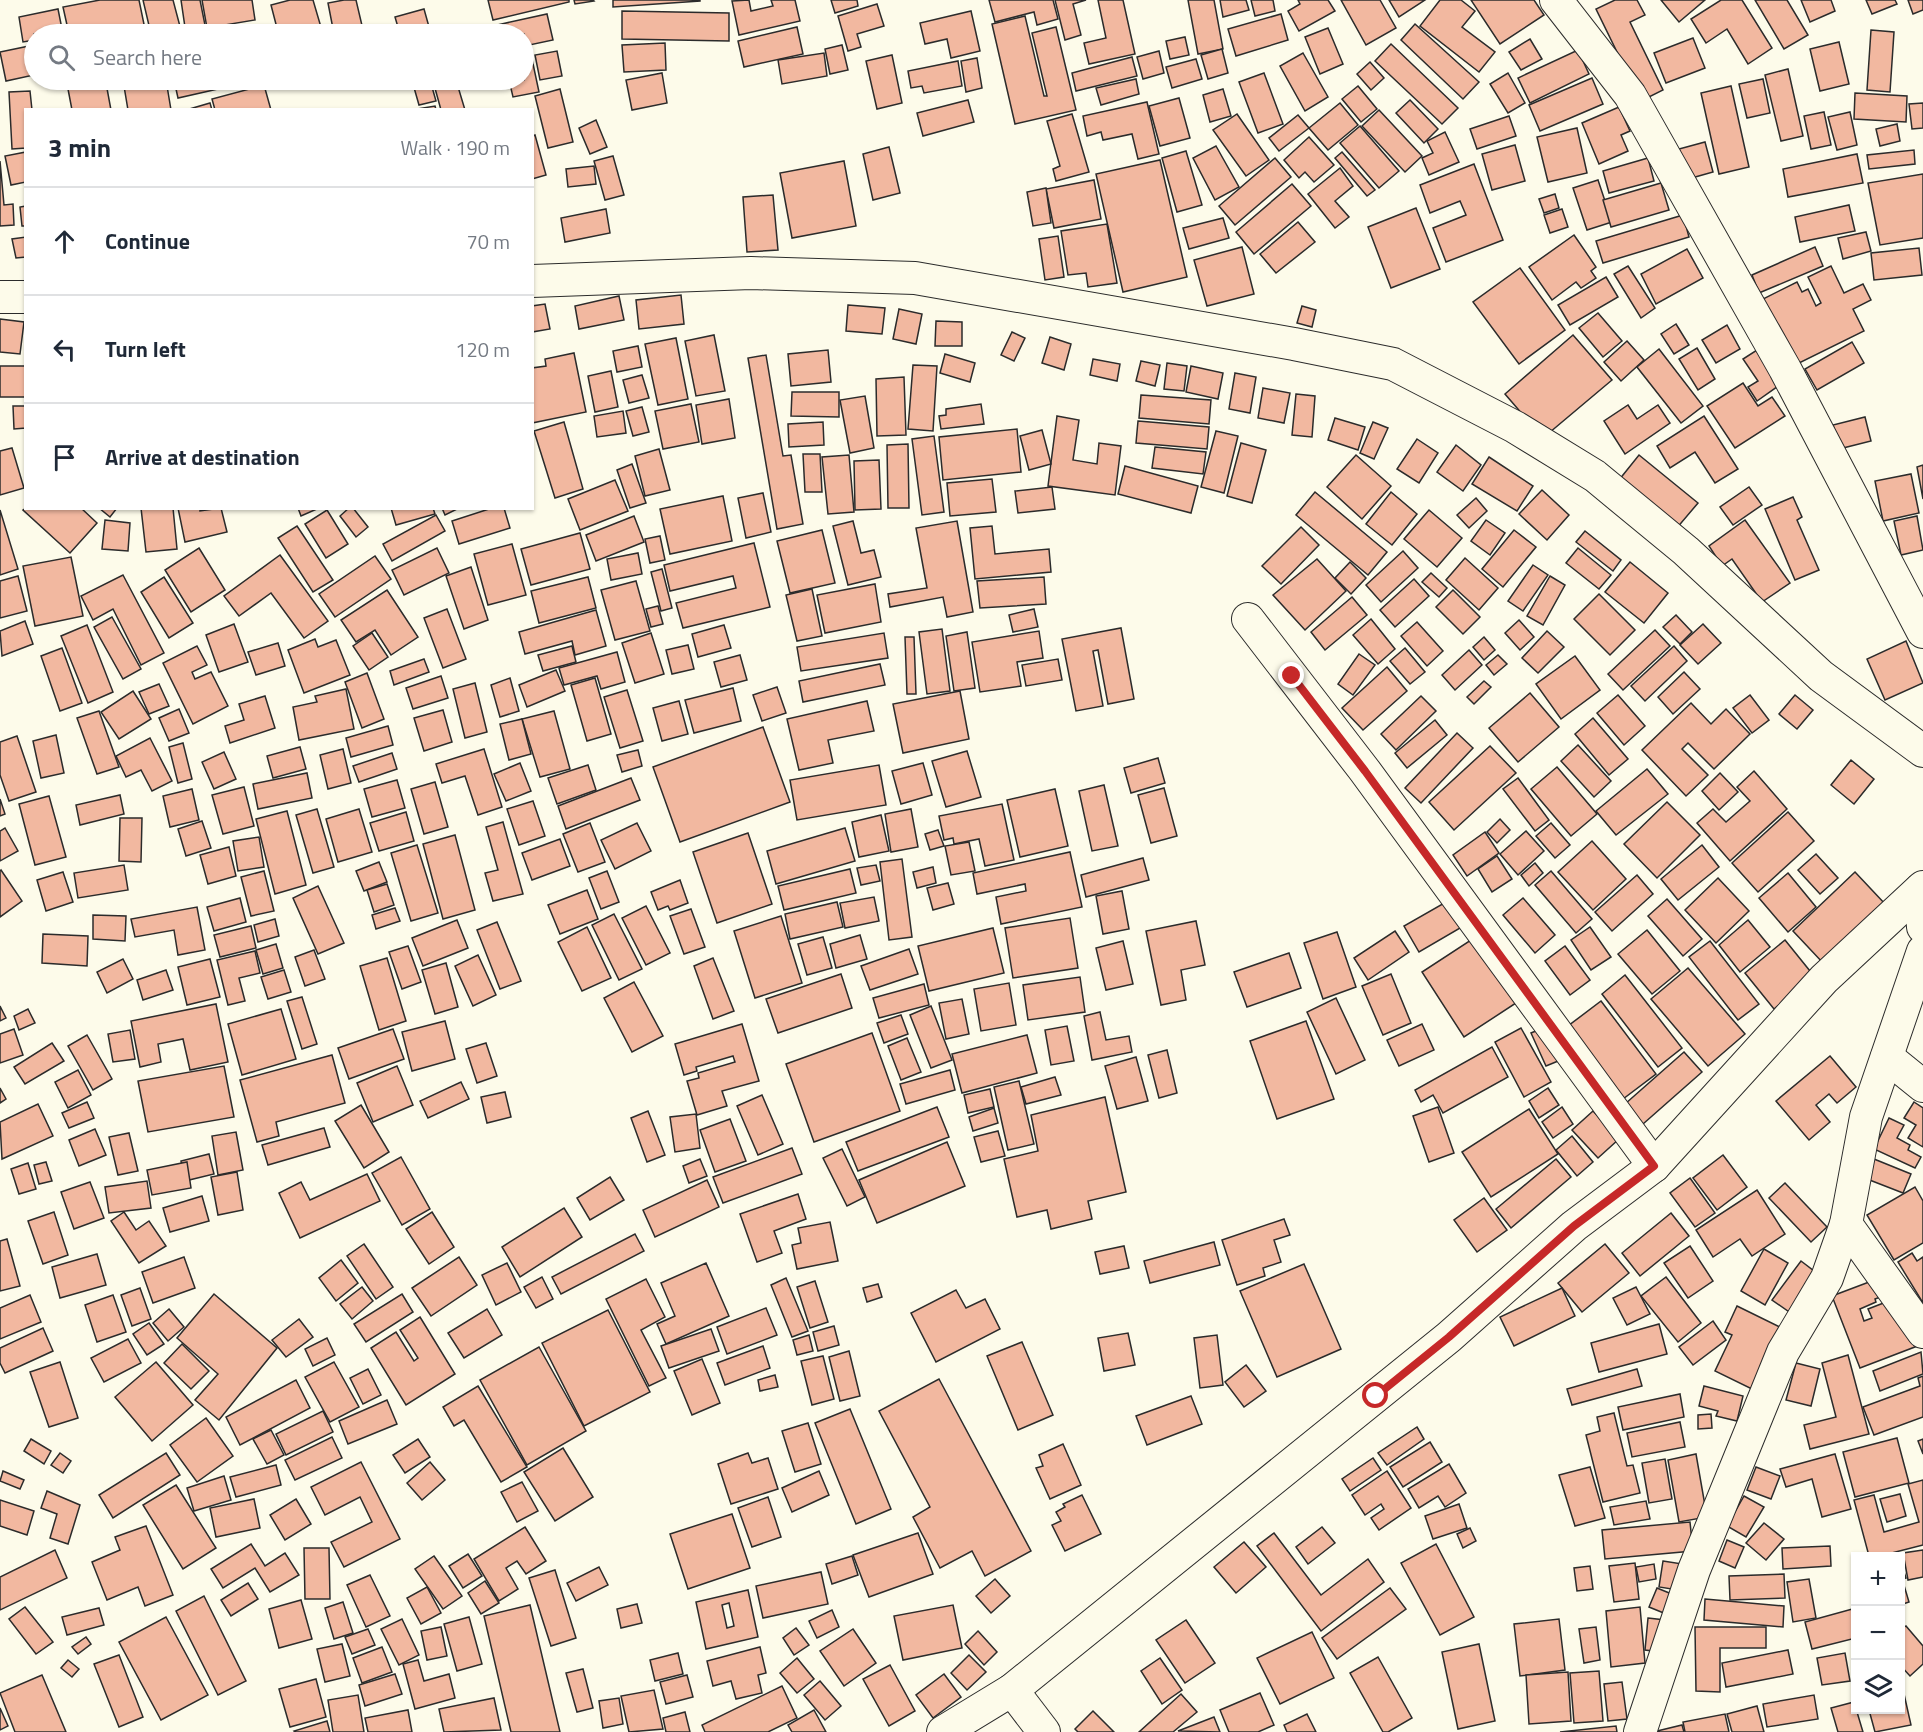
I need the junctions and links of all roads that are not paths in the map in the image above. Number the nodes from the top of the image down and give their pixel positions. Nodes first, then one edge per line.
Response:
1 (1556, 0) edge
2 (534, 280) edge
3 (0, 297) edge
4 (24, 297) edge
5 (1248, 619) dead end
6 (1923, 632) edge
7 (1923, 751) edge
8 (1922, 888) edge
9 (1923, 927) edge
10 (1923, 951) edge
11 (1887, 1057) junction
12 (1923, 1086) edge
13 (1654, 1166) junction
14 (1846, 1224) junction
15 (1923, 1332) edge
16 (1012, 1690) junction
17 (943, 1732) edge
18 (1044, 1732) edge
19 (1640, 1732) edge

1 - 6 street
2 - 7 street
3 - 4 street
5 - 13 street
8 - 9 street
8 - 13 street
10 - 11 street
11 - 12 street
11 - 14 street
13 - 16 street
14 - 15 street
14 - 19 street
16 - 17 street
16 - 18 street

